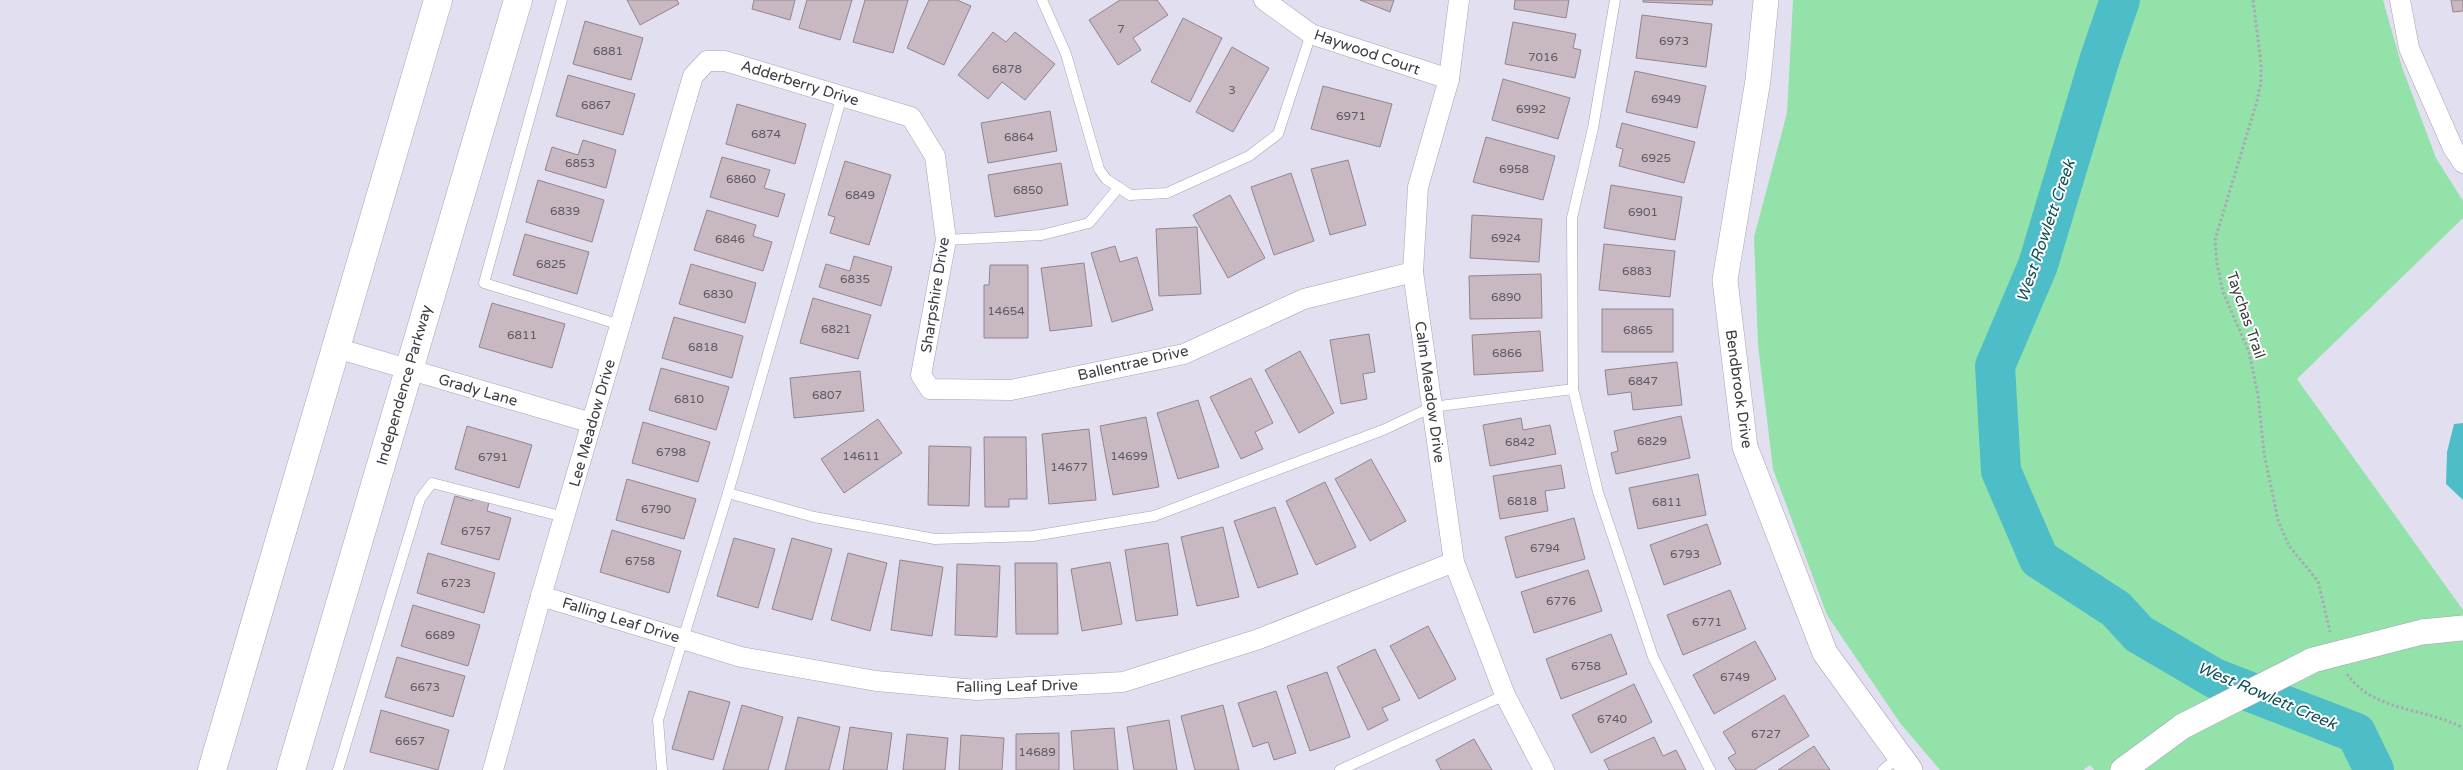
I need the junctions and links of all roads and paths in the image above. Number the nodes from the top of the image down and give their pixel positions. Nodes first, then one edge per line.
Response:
1 (438, 0) edge
2 (518, 0) edge
3 (562, 0) edge
4 (1042, 0) edge
5 (1264, 0) edge
6 (1460, 0) edge
7 (1615, 0) edge
8 (1766, 0) edge
9 (2253, 0) edge
10 (2400, 0) edge
11 (1310, 34) junction
12 (693, 76) joint
13 (1449, 79) junction
14 (842, 96) junction
15 (911, 116) joint
16 (2463, 163) edge
17 (1119, 187) junction
18 (946, 240) junction
19 (1412, 272) junction
20 (621, 325) junction
21 (336, 348) junction
22 (409, 370) junction
23 (930, 389) joint
24 (1573, 389) junction
25 (1432, 407) junction
26 (592, 423) junction
27 (728, 493) junction
28 (564, 517) junction
29 (1454, 562) junction
30 (541, 596) junction
31 (2329, 627) dead end
32 (2463, 628) edge
33 (683, 639) junction
34 (2355, 686) dead end
35 (1505, 695) junction
36 (2463, 728) edge
37 (1898, 765) edge
38 (212, 770) edge
39 (291, 770) edge
40 (338, 770) edge
41 (493, 770) edge
42 (662, 770) edge
43 (1340, 770) edge
44 (1544, 770) edge
45 (1710, 770) edge
46 (2123, 770) edge

1 - 21 main road
2 - 22 main road, Independence Parkway
3 - 20 lane
4 - 17 lane
5 - 11 street, Haywood Court
6 - 13 street, Calm Meadow Drive
7 - 24 lane
8 - 37 street, Bendbrook Drive
9 - 31 path, Taychas Trail
10 - 16 street
11 - 13 street, Haywood Court
11 - 17 lane
12 - 14 street, Adderberry Drive
12 - 20 street, Lee Meadow Drive
13 - 19 street, Calm Meadow Drive
14 - 15 street, Adderberry Drive
14 - 27 lane
15 - 18 street, Sharpshire Drive
17 - 18 lane
18 - 23 street, Sharpshire Drive
19 - 23 street, Ballentrae Drive
19 - 25 street, Calm Meadow Drive
20 - 26 street, Lee Meadow Drive
21 - 22 street, Grady Lane
21 - 38 main road
22 - 26 street, Grady Lane
22 - 39 main road, Independence Parkway
24 - 25 lane
24 - 45 lane
25 - 27 lane
25 - 29 street, Calm Meadow Drive
26 - 28 street, Lee Meadow Drive
27 - 33 lane
28 - 30 street, Lee Meadow Drive
28 - 40 lane
29 - 33 street, Falling Leaf Drive
29 - 35 street, Calm Meadow Drive
30 - 33 street, Falling Leaf Drive
30 - 41 street, Lee Meadow Drive
32 - 46 street, bridge
33 - 42 lane
34 - 36 path
35 - 43 lane
35 - 44 street, Calm Meadow Drive

